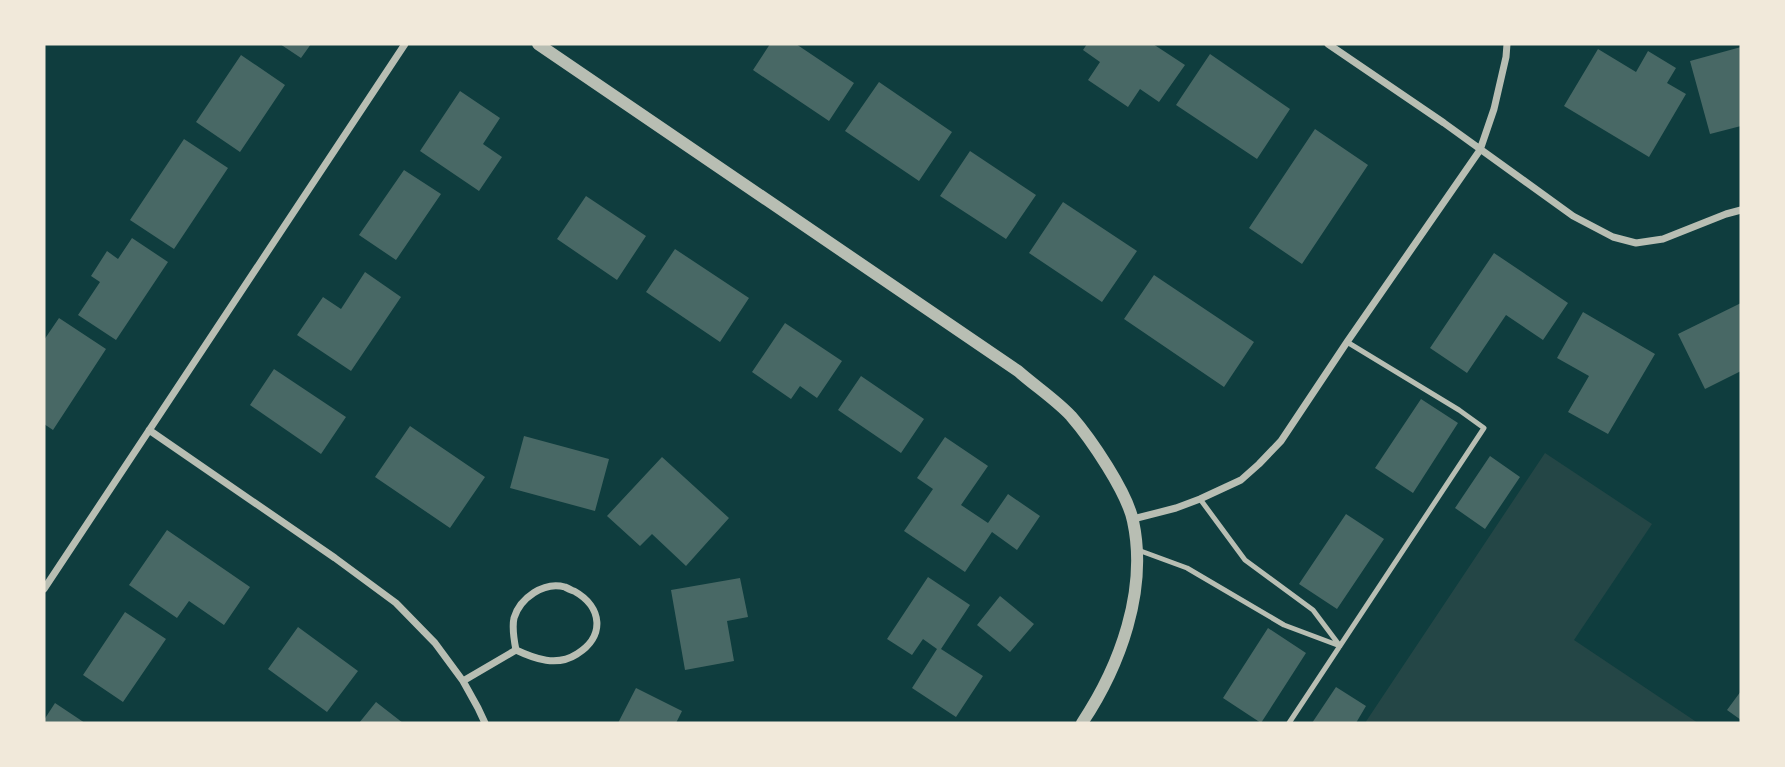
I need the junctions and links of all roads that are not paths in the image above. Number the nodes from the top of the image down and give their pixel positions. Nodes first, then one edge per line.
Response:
1 (405, 44) edge
2 (538, 44) edge
3 (1328, 44) edge
4 (1507, 44) edge
5 (1480, 150) junction
6 (1741, 210) edge
7 (1347, 342) junction
8 (149, 430) junction
9 (1200, 499) junction
10 (1133, 519) junction
11 (1138, 550) junction
12 (44, 589) edge
13 (1340, 646) junction
14 (516, 650) junction
15 (463, 681) junction
16 (485, 723) edge
17 (1082, 723) edge
18 (1289, 723) edge

1 - 8 street
2 - 10 street
3 - 5 street
4 - 5 street
5 - 6 street
5 - 7 street
7 - 9 street
7 - 13 lane
8 - 12 street
8 - 15 street
9 - 10 street
9 - 13 lane
10 - 11 street
11 - 13 lane
11 - 17 street
13 - 18 lane
14 - 14 street
14 - 15 street
15 - 16 street

